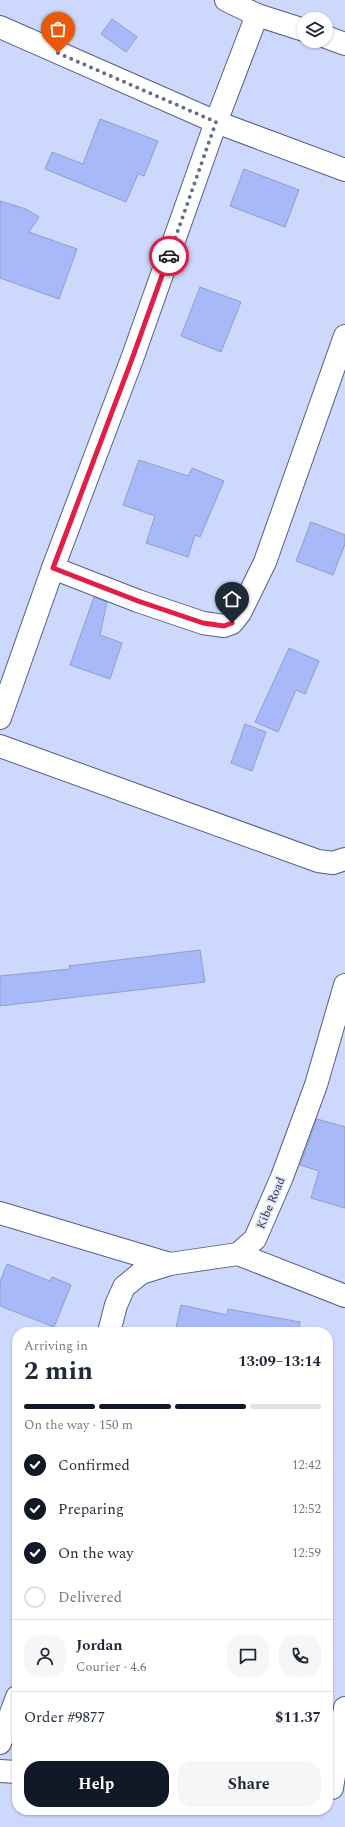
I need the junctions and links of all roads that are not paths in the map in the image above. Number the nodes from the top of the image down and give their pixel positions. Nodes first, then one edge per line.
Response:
1 (226, 0) edge
2 (257, 14) junction
3 (0, 27) edge
4 (297, 28) edge
5 (333, 40) edge
6 (345, 44) edge
7 (216, 122) junction
8 (345, 170) edge
9 (345, 336) edge
10 (53, 568) junction
11 (0, 718) edge
12 (0, 746) edge
13 (345, 859) edge
14 (345, 985) edge
15 (0, 1213) edge
16 (238, 1254) junction
17 (170, 1264) junction
18 (345, 1296) edge
19 (110, 1327) edge
20 (345, 1708) edge
21 (12, 1711) edge
22 (0, 1743) edge
23 (0, 1771) edge
24 (12, 1772) edge
25 (335, 1788) edge

1 - 2 street
2 - 4 street
2 - 7 street
3 - 7 street
5 - 6 street
7 - 8 street
7 - 10 street
9 - 10 street
10 - 11 street
12 - 13 street
14 - 16 street, Kibe Road
15 - 17 street
16 - 17 street
16 - 18 street
17 - 19 street
20 - 25 street
21 - 22 street
23 - 24 street

